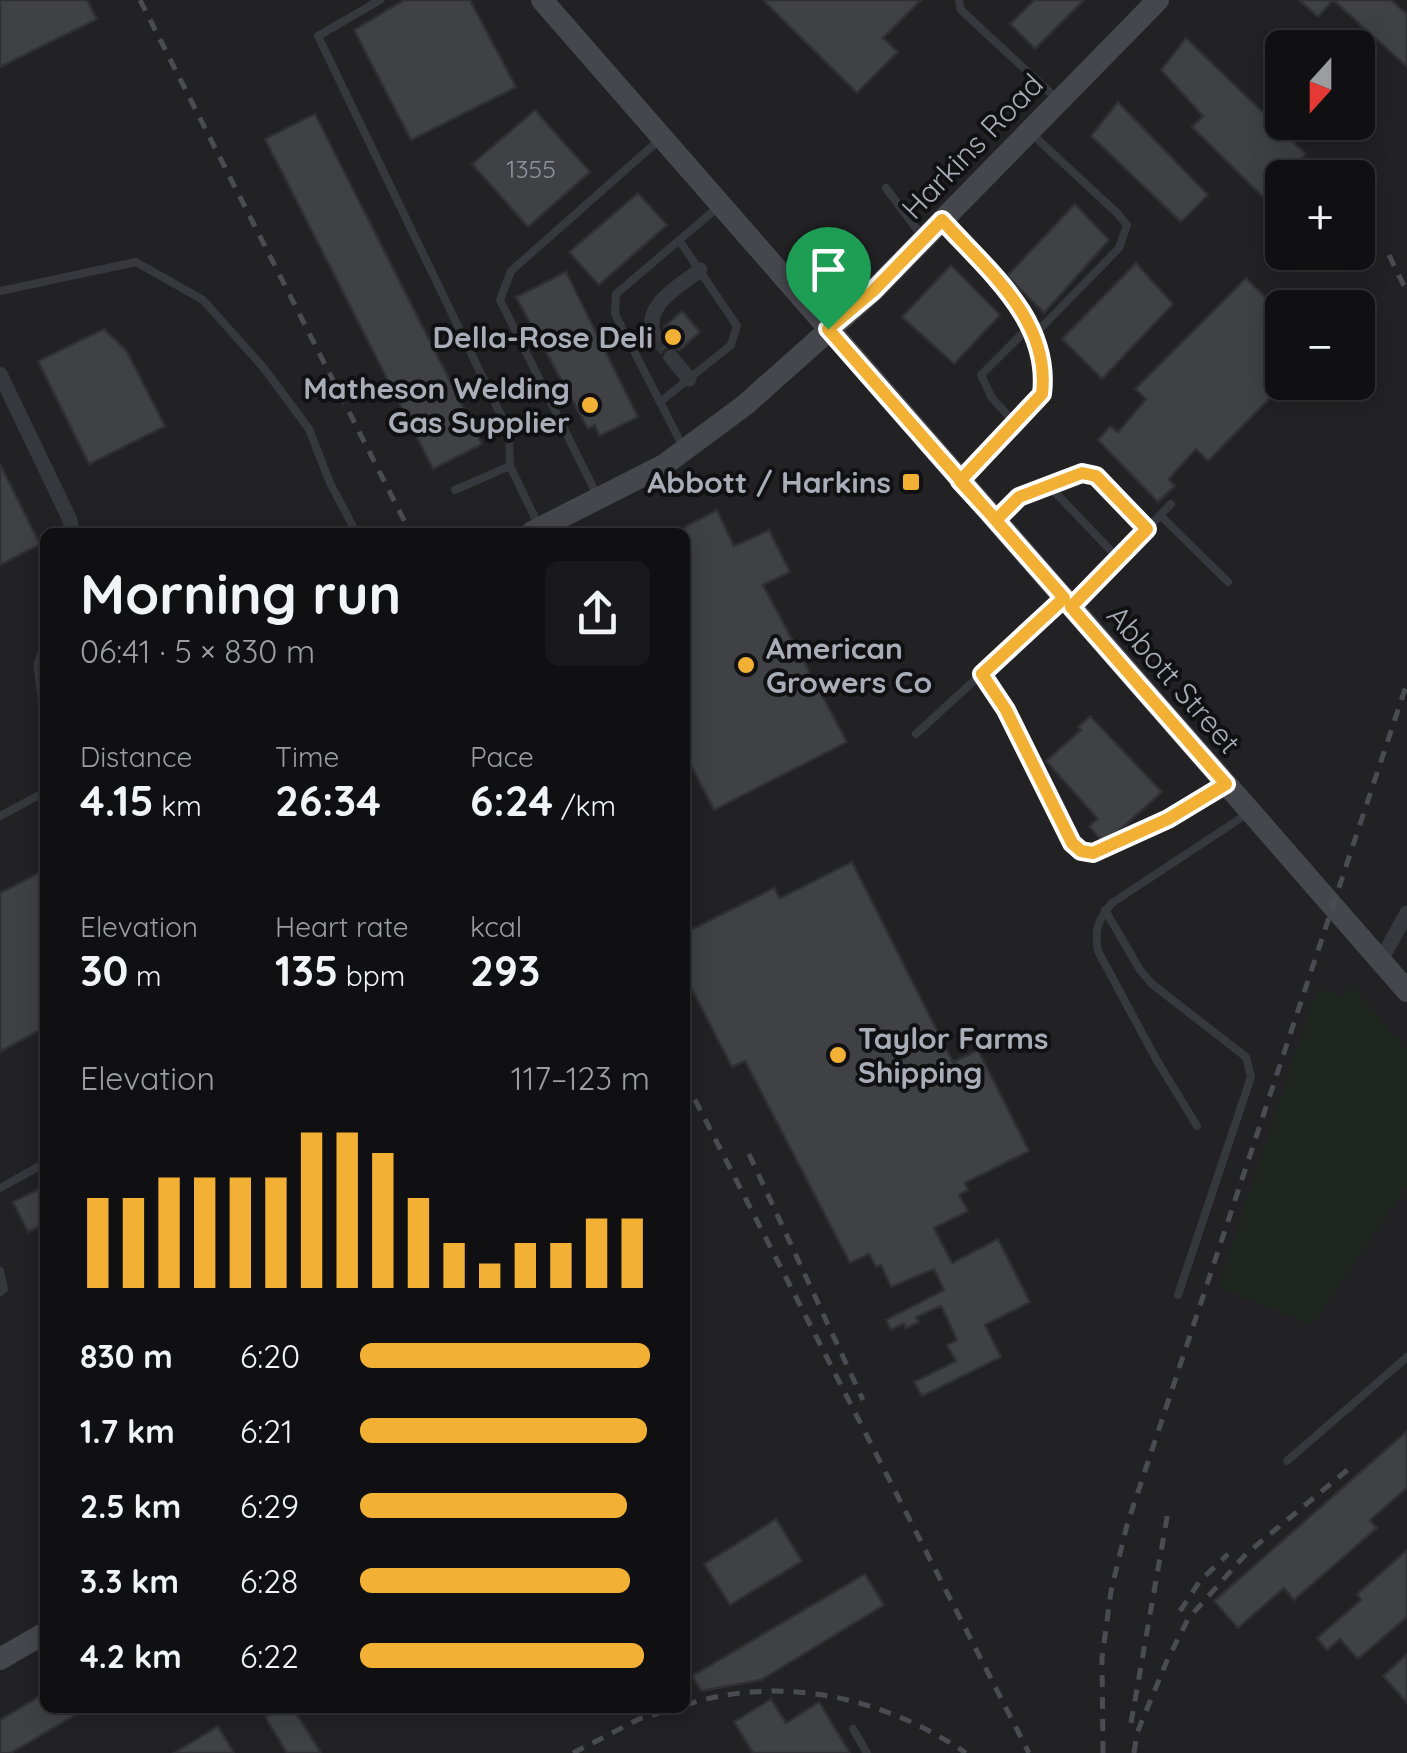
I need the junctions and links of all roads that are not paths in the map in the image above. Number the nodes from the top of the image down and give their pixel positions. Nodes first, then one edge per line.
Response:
1 (380, 0) edge
2 (542, 0) edge
3 (958, 0) edge
4 (1158, 0) edge
5 (1059, 100) junction
6 (1028, 131) junction
7 (662, 138) junction
8 (886, 188) dead end
9 (720, 205) junction
10 (942, 220) junction
11 (924, 238) junction
12 (680, 240) junction
13 (700, 270) junction
14 (0, 291) edge
15 (828, 329) junction
16 (1033, 329) junction
17 (654, 335) dead end
18 (671, 356) tunnel mouth
19 (0, 374) edge
20 (688, 379) junction
21 (660, 402) junction
22 (1015, 423) junction
23 (685, 451) junction
24 (510, 466) junction
25 (960, 481) junction
26 (1049, 486) junction
27 (455, 490) dead end
28 (598, 498) junction
29 (1171, 504) dead end
30 (1160, 515) junction
31 (996, 520) junction
32 (71, 528) edge
33 (354, 528) edge
34 (535, 528) edge
35 (540, 528) edge
36 (1147, 529) junction
37 (1118, 558) junction
38 (1228, 582) dead end
39 (1068, 603) junction
40 (982, 674) junction
41 (916, 734) dead end
42 (1226, 784) junction
43 (40, 795) edge
44 (1250, 812) junction
45 (0, 816) edge
46 (1106, 910) junction
47 (1407, 913) edge
48 (1380, 960) junction
49 (1407, 991) edge
50 (1197, 1126) dead end
51 (40, 1166) edge
52 (0, 1188) edge
53 (0, 1271) edge
54 (0, 1292) edge
55 (1178, 1295) dead end
56 (1407, 1356) edge
57 (1287, 1462) dead end
58 (40, 1636) edge
59 (0, 1660) edge
60 (852, 1729) dead end
61 (866, 1753) edge

1 - 24 lane
2 - 7 main road, Abbott Street
3 - 5 lane
4 - 5 main road, Harkins Road
5 - 6 main road, Harkins Road
6 - 10 main road, Harkins Road
6 - 16 lane
7 - 9 main road, Abbott Street
7 - 28 lane
8 - 11 lane
9 - 12 lane
9 - 15 main road, Abbott Street
10 - 11 main road, Harkins Road
10 - 16 lane
11 - 15 main road, Harkins Road
12 - 13 lane
12 - 21 lane
13 - 17 street
13 - 20 lane
14 - 33 lane
15 - 23 main road, Harkins Road
15 - 25 main road, Abbott Street
16 - 22 lane
16 - 22 lane
18 - 20 street
19 - 32 street
20 - 21 lane
21 - 23 lane
22 - 25 lane
23 - 28 main road, Harkins Road
24 - 27 lane
24 - 34 lane
25 - 31 main road, Abbott Street
26 - 31 lane
26 - 36 lane
26 - 37 lane
28 - 35 main road, Harkins Road
29 - 30 lane
30 - 36 lane
30 - 38 lane
31 - 39 main road, Abbott Street
36 - 37 lane
37 - 39 lane
39 - 40 lane
39 - 42 main road, Abbott Street
40 - 41 lane
40 - 42 lane
42 - 44 main road, Abbott Street
43 - 45 lane
44 - 46 lane
44 - 48 main road, Abbott Street
46 - 50 lane
46 - 55 lane
47 - 48 street
48 - 49 main road, Abbott Street
51 - 52 lane
53 - 54 lane
56 - 57 lane
58 - 59 main road
60 - 61 lane

